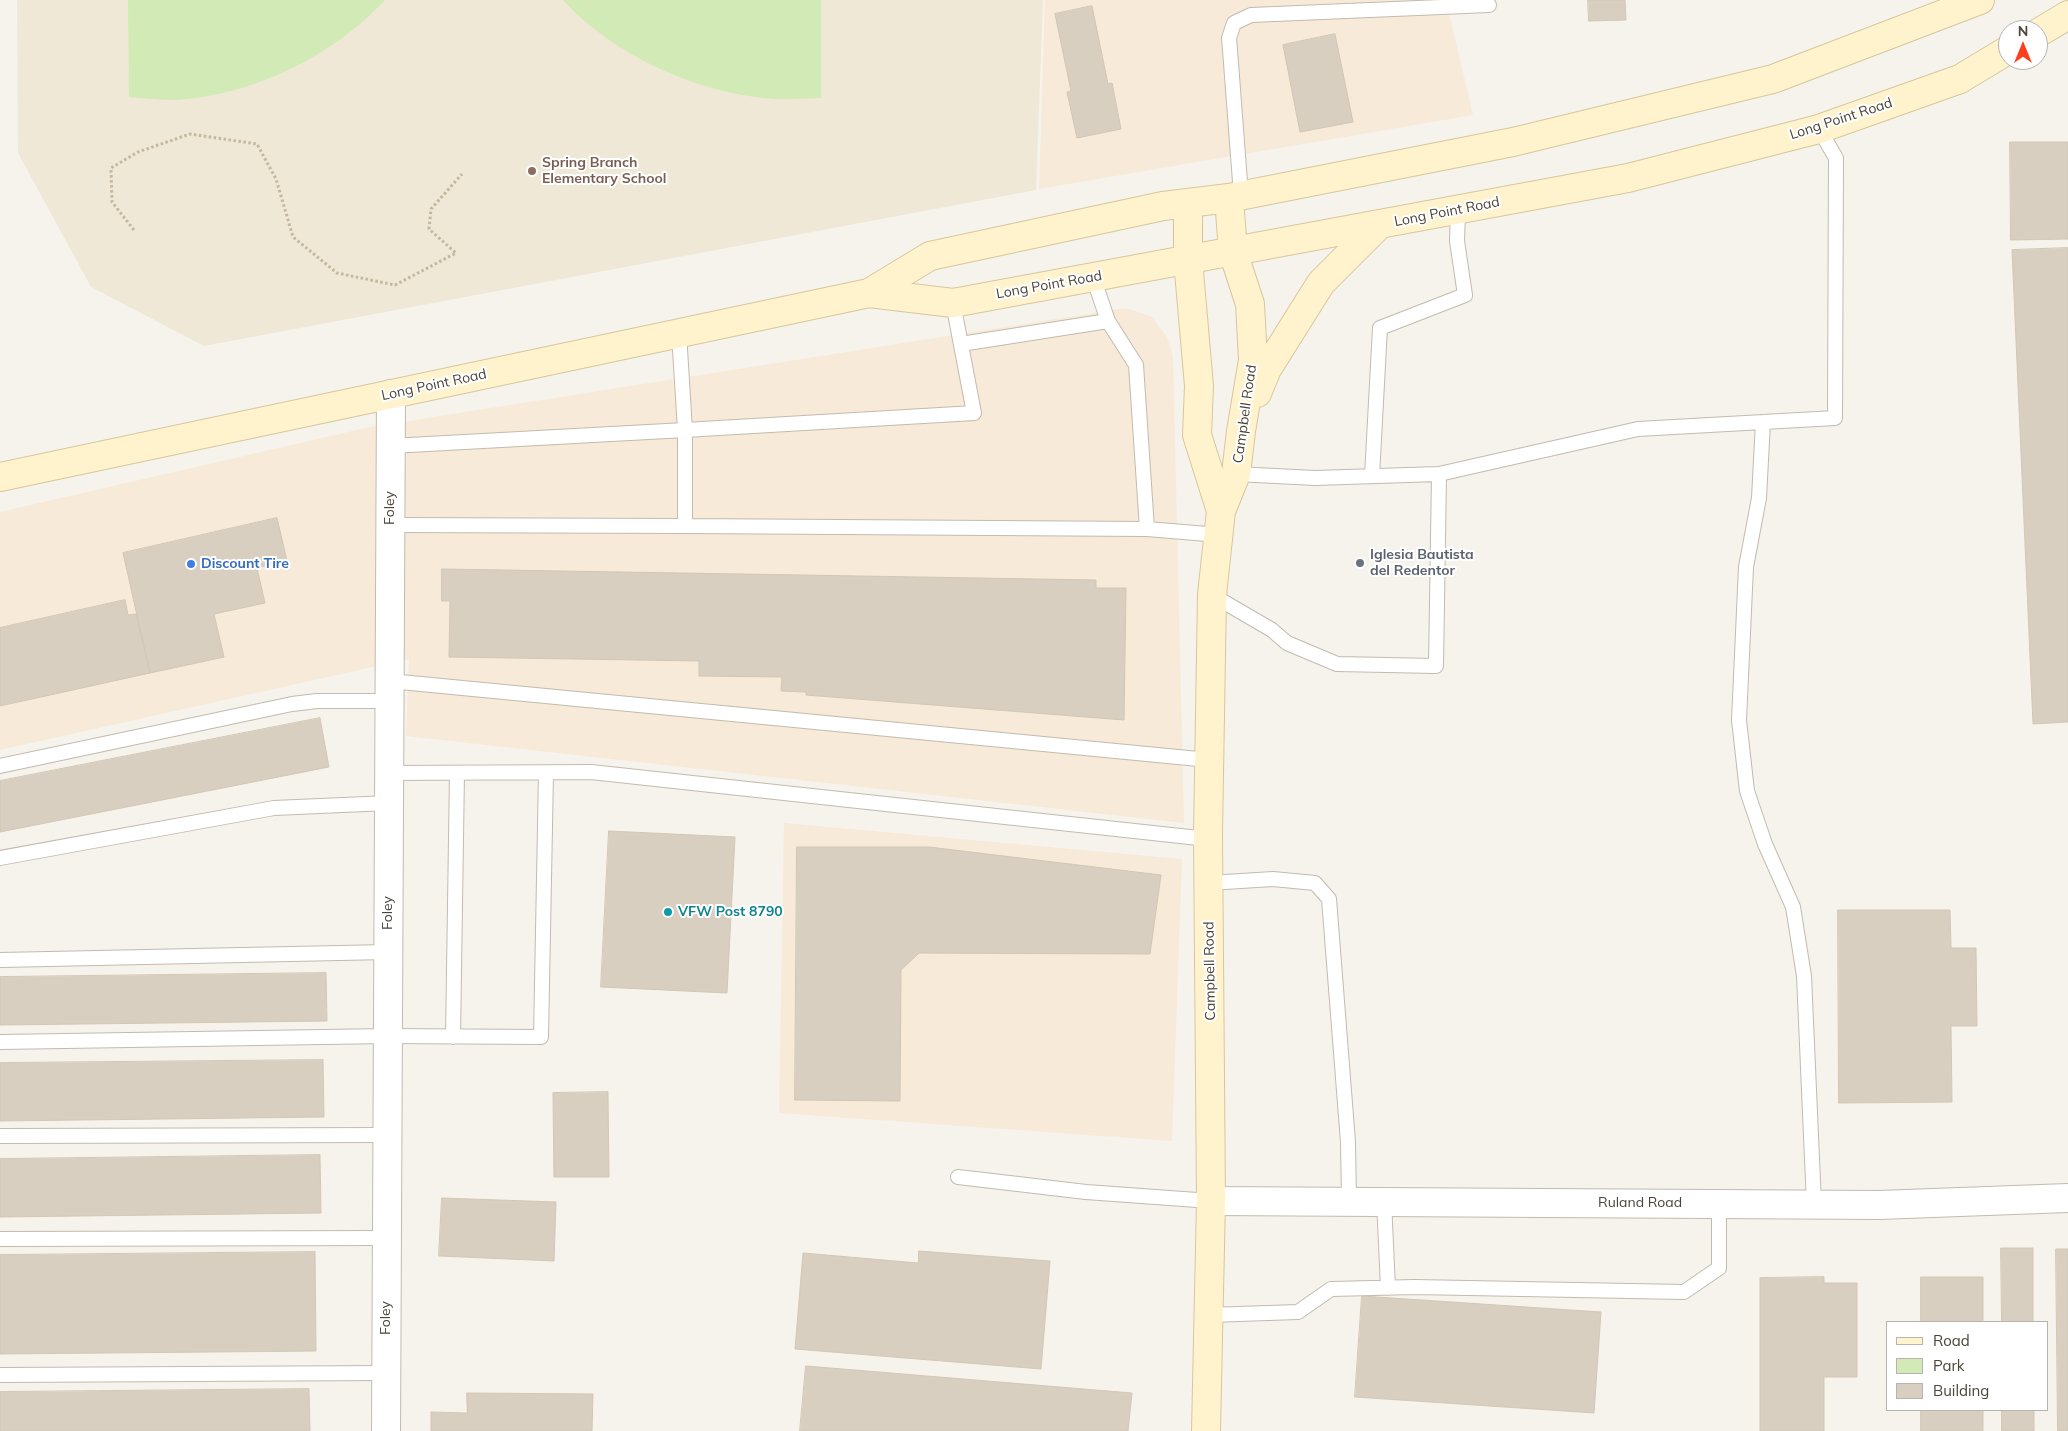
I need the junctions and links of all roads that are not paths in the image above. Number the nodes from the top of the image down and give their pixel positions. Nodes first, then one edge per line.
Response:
1 (1980, 0) edge
2 (2057, 0) edge
3 (1489, 5) dead end
4 (2068, 16) edge
5 (2048, 27) edge
6 (1998, 56) edge
7 (1819, 129) junction
8 (1235, 197) junction
9 (1188, 203) junction
10 (1458, 210) junction
11 (1380, 224) junction
12 (1233, 252) junction
13 (1188, 260) junction
14 (1093, 277) junction
15 (869, 293) junction
16 (953, 302) junction
17 (1108, 321) junction
18 (679, 334) junction
19 (961, 344) junction
20 (391, 394) junction
21 (1763, 422) junction
22 (685, 430) junction
23 (1240, 431) junction
24 (391, 446) junction
25 (1236, 474) junction
26 (1439, 474) junction
27 (1372, 476) junction
28 (0, 477) edge
29 (1220, 523) junction
30 (390, 525) junction
31 (686, 526) junction
32 (1147, 529) junction
33 (1212, 595) junction
34 (390, 691) junction
35 (1209, 760) junction
36 (0, 766) edge
37 (389, 773) junction
38 (457, 773) junction
39 (546, 773) junction
40 (389, 803) junction
41 (1208, 839) junction
42 (0, 858) edge
43 (1209, 883) junction
44 (388, 952) junction
45 (0, 960) edge
46 (388, 1036) junction
47 (453, 1037) junction
48 (0, 1042) edge
49 (387, 1135) junction
50 (0, 1136) edge
51 (958, 1177) dead end
52 (2068, 1198) edge
53 (1211, 1201) junction
54 (1349, 1201) junction
55 (1384, 1201) junction
56 (1719, 1204) junction
57 (1814, 1204) junction
58 (387, 1238) junction
59 (0, 1239) edge
60 (1388, 1288) junction
61 (1209, 1315) junction
62 (386, 1373) junction
63 (0, 1375) edge
64 (386, 1431) edge
65 (1206, 1431) edge

1 - 8 main road, Long Point Road
2 - 4 lane
3 - 8 lane
4 - 5 main road
6 - 7 main road, Long Point Road
7 - 10 main road, Long Point Road
7 - 21 lane
8 - 9 main road, Long Point Road
8 - 12 main road, Campbell Road
9 - 13 main road, Campbell Road
9 - 15 main road, Long Point Road
10 - 11 main road, Long Point Road
10 - 27 lane
11 - 12 main road, Long Point Road
11 - 23 main road
12 - 13 main road, Long Point Road
12 - 23 main road, Campbell Road
13 - 14 main road, Long Point Road
13 - 29 main road, Campbell Road
14 - 16 main road, Long Point Road
14 - 17 lane
15 - 16 main road, Long Point Road
15 - 18 main road, Long Point Road
16 - 19 lane
17 - 19 lane
17 - 32 lane
18 - 20 main road, Long Point Road
18 - 22 lane
19 - 22 lane
20 - 24 street, Foley
20 - 28 main road, Long Point Road
21 - 26 lane
21 - 57 lane
22 - 24 lane
22 - 31 lane
23 - 25 main road, Campbell Road
24 - 30 street, Foley
25 - 27 lane
25 - 29 main road, Campbell Road
26 - 27 lane
26 - 33 lane
29 - 32 lane
29 - 33 main road, Campbell Road
30 - 31 lane
30 - 34 street, Foley
31 - 32 lane
33 - 35 main road, Campbell Road
34 - 35 lane
34 - 36 lane
34 - 37 street, Foley
35 - 41 main road, Campbell Road
37 - 38 lane
37 - 40 street, Foley
38 - 39 lane
38 - 47 lane
39 - 41 lane
39 - 47 lane
40 - 42 lane
40 - 44 street, Foley
41 - 43 main road, Campbell Road
43 - 53 main road, Campbell Road
43 - 54 lane
44 - 45 lane
44 - 46 street, Foley
46 - 47 lane
46 - 48 lane
46 - 49 street, Foley
49 - 50 lane
49 - 58 street, Foley
51 - 53 lane
52 - 57 street, Ruland Road
53 - 54 street, Ruland Road
53 - 61 main road, Campbell Road
54 - 55 street, Ruland Road
55 - 56 street, Ruland Road
55 - 60 lane
56 - 57 street, Ruland Road
56 - 60 lane
58 - 59 lane
58 - 62 street, Foley
60 - 61 lane
61 - 65 main road, Campbell Road
62 - 63 lane
62 - 64 street, Foley

